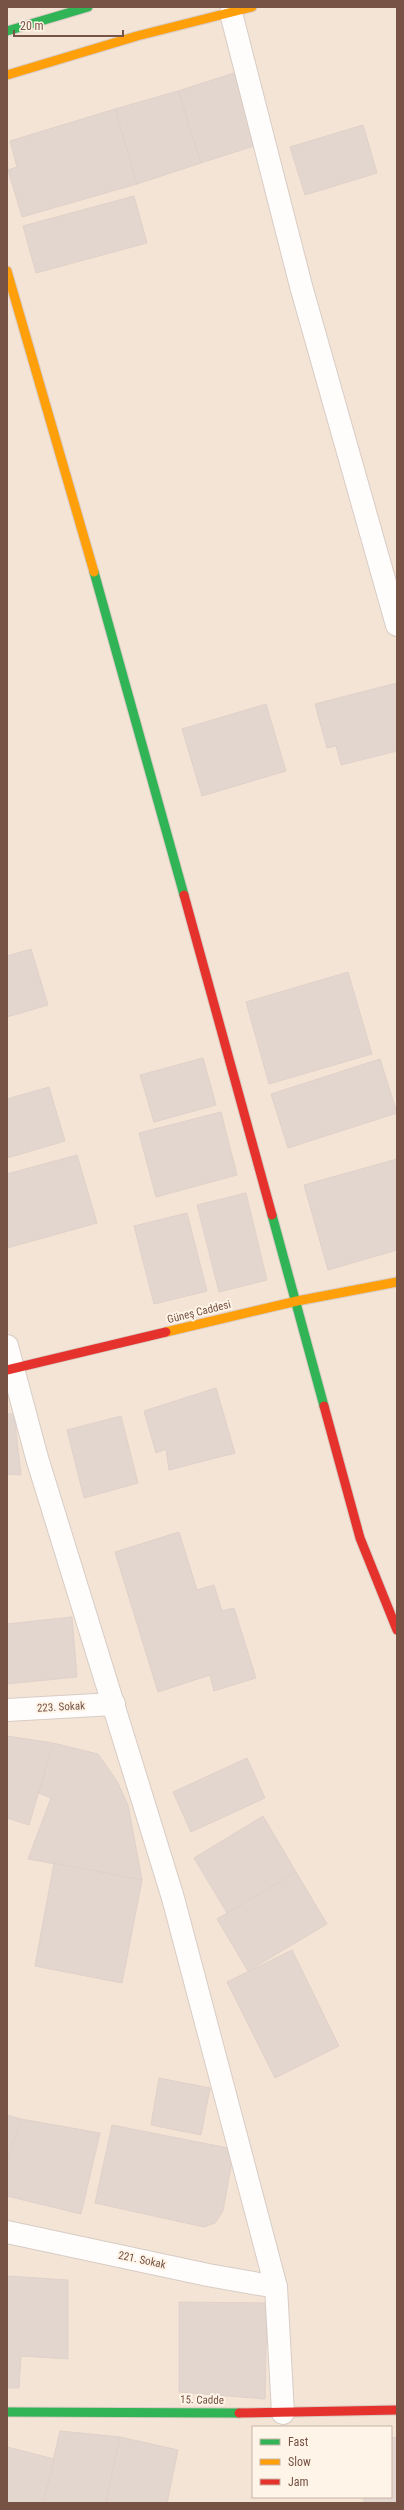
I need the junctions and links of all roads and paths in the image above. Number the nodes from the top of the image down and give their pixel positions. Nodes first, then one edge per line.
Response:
1 (88, 7) edge
2 (252, 7) edge
3 (230, 13) junction
4 (7, 31) edge
5 (7, 75) edge
6 (7, 271) edge
7 (397, 625) edge
8 (397, 1282) edge
9 (297, 1301) junction
10 (7, 1346) edge
11 (10, 1370) edge
12 (397, 1630) edge
13 (114, 1704) junction
14 (7, 1710) edge
15 (7, 2232) edge
16 (276, 2287) junction
17 (397, 2410) edge
18 (7, 2412) edge
19 (283, 2413) junction

1 - 4 street
2 - 3 street
3 - 5 street
3 - 7 street
6 - 9 street
8 - 9 street, Güneş Caddesi
9 - 11 street, Güneş Caddesi
9 - 12 street
10 - 11 street
11 - 13 street
13 - 14 street, 223. Sokak
13 - 16 street
15 - 16 street, 221. Sokak
16 - 19 street
17 - 19 street, 15. Cadde
18 - 19 street, 15. Cadde

